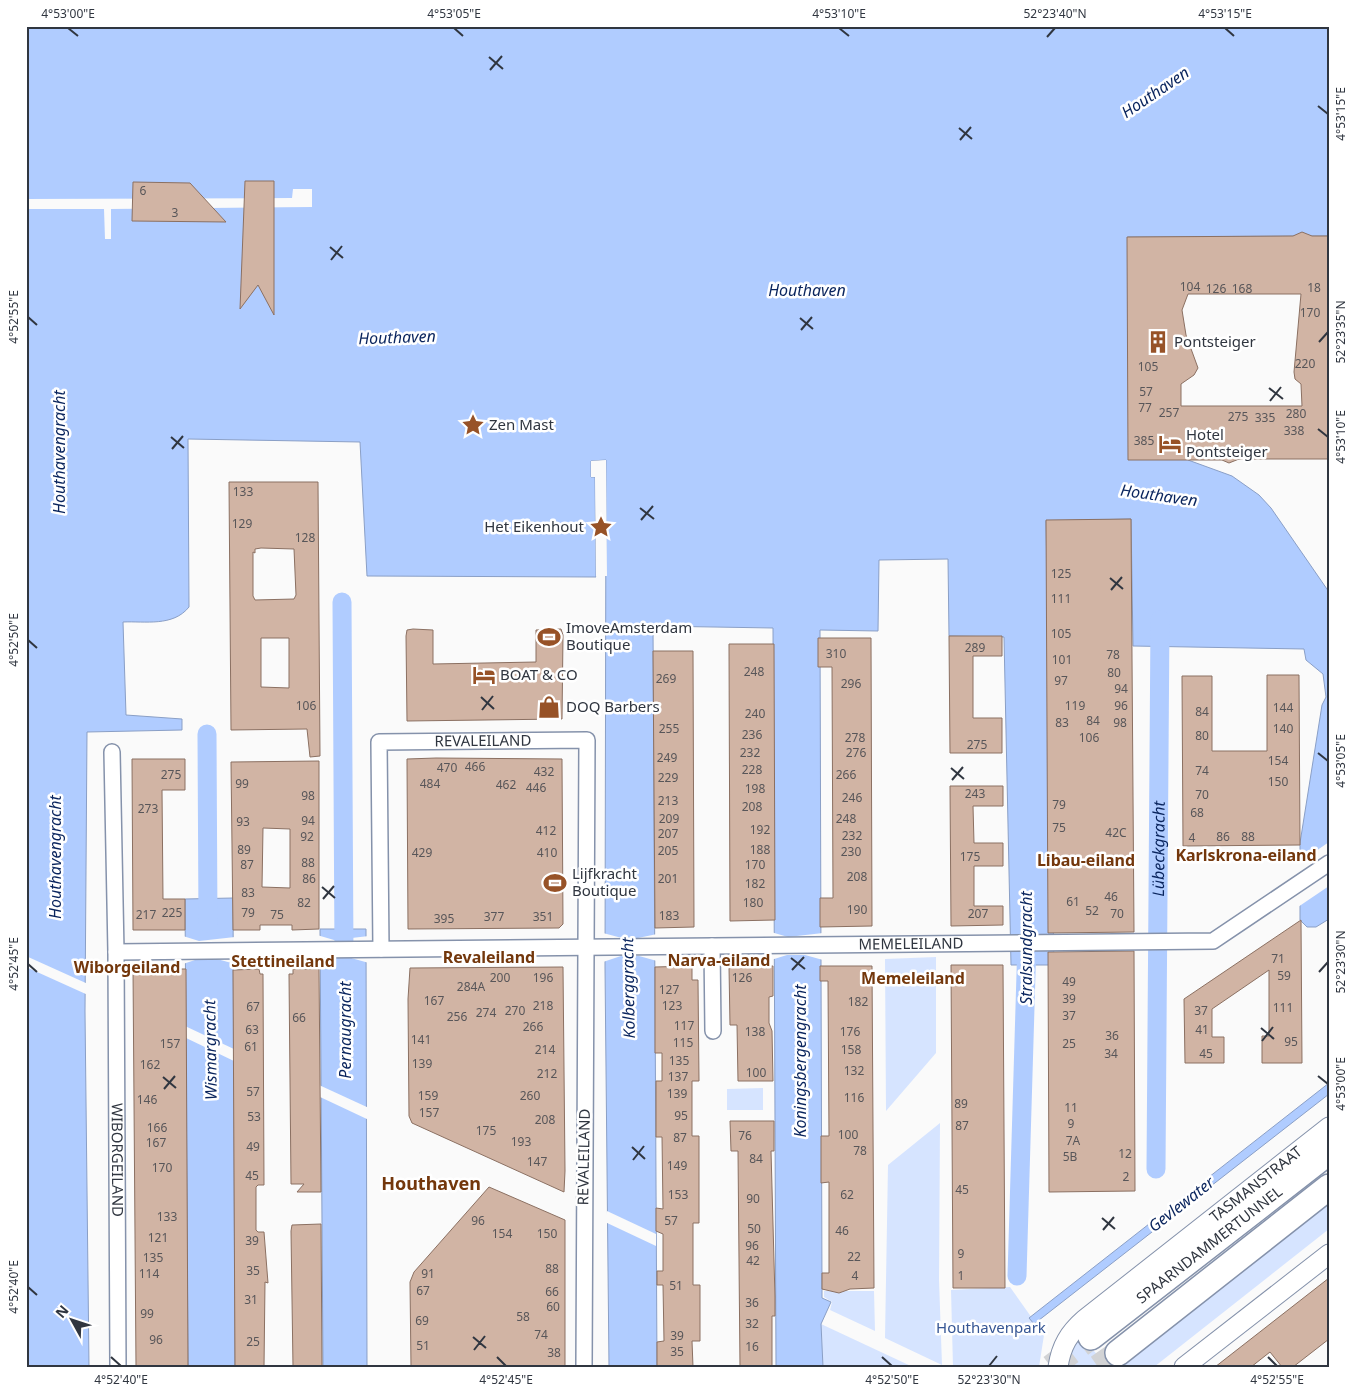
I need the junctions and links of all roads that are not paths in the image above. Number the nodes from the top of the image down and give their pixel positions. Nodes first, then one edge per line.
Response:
1 (112, 752) dead end
2 (1329, 863) edge
3 (712, 946) junction
4 (593, 947) junction
5 (379, 949) junction
6 (116, 952) junction
7 (713, 1032) dead end
8 (1329, 1127) edge
9 (1329, 1152) edge
10 (1329, 1187) edge
11 (1329, 1254) edge
12 (1090, 1337) tunnel mouth
13 (1118, 1353) tunnel mouth
14 (118, 1367) edge
15 (584, 1367) edge
16 (1058, 1367) edge
17 (1184, 1367) edge

1 - 6 street, WIBORGEILAND
2 - 3 street, MEMELEILAND
3 - 4 street, MEMELEILAND
3 - 7 street
4 - 5 street
4 - 5 street, REVALEILAND
4 - 15 street, REVALEILAND
5 - 6 street
6 - 14 street, WIBORGEILAND
8 - 16 street, TASMANSTRAAT
9 - 12 highway, SPAARNDAMMERTUNNEL
10 - 13 highway, SPAARNDAMMERTUNNEL
11 - 17 street

